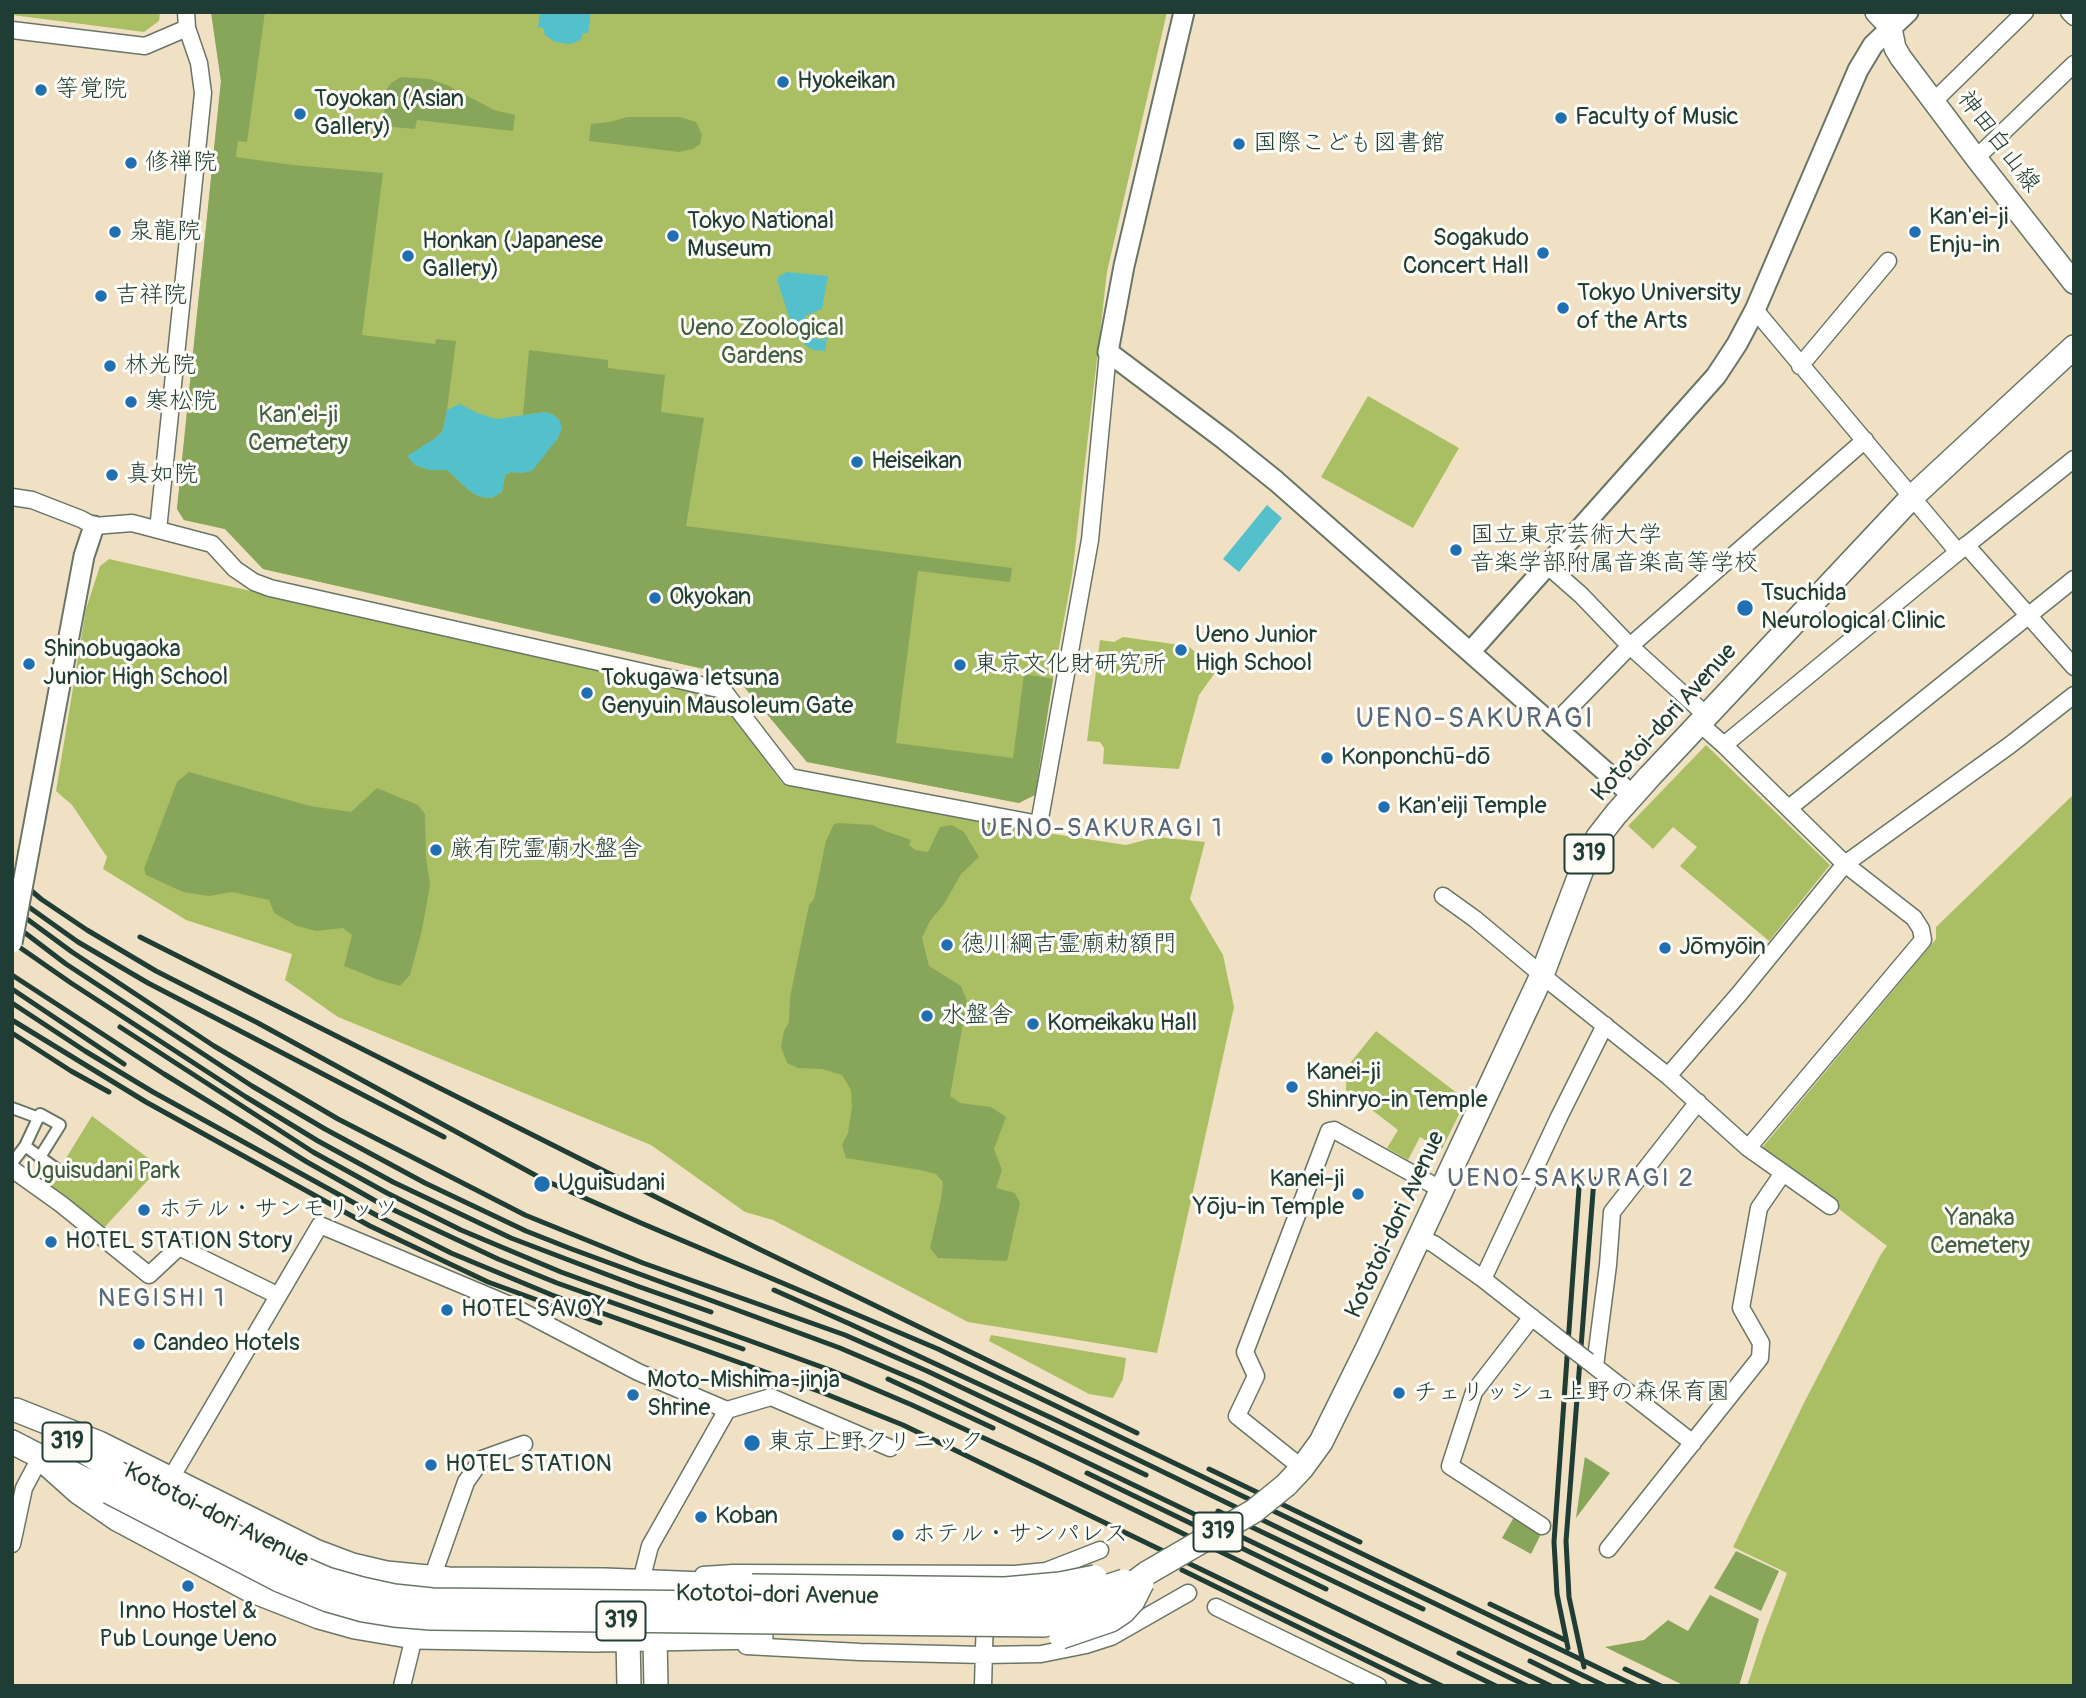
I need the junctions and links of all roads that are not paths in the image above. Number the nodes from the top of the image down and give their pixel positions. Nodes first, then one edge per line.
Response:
1 (1184, 12) edge
2 (1876, 12) edge
3 (1908, 12) edge
4 (2025, 12) edge
5 (2069, 12) edge
6 (2074, 17) edge
7 (186, 20) edge
8 (1891, 29) junction
9 (12, 30) edge
10 (2074, 64) edge
11 (1933, 102) junction
12 (1976, 158) junction
13 (1888, 261) dead end
14 (2074, 283) edge
15 (1755, 310) junction
16 (2074, 347) edge
17 (1108, 352) junction
18 (1800, 366) junction
19 (1865, 440) junction
20 (2074, 459) edge
21 (12, 497) edge
22 (1912, 497) junction
23 (94, 526) junction
24 (158, 530) junction
25 (1962, 548) junction
26 (1548, 566) junction
27 (2074, 579) edge
28 (2029, 615) junction
29 (1630, 646) junction
30 (1471, 651) junction
31 (2074, 667) edge
32 (2074, 695) edge
33 (1702, 719) junction
34 (1553, 725) junction
35 (1724, 745) junction
36 (1632, 795) junction
37 (1788, 808) junction
38 (1845, 864) junction
39 (1443, 896) dead end
40 (12, 943) edge
41 (1542, 975) junction
42 (1605, 1025) junction
43 (1668, 1076) junction
44 (1698, 1102) junction
45 (12, 1108) edge
46 (39, 1118) junction
47 (25, 1146) junction
48 (1748, 1148) junction
49 (40, 1157) junction
50 (12, 1163) edge
51 (12, 1169) edge
52 (58, 1170) dead end
53 (1783, 1173) junction
54 (1442, 1190) junction
55 (1830, 1206) dead end
56 (1420, 1238) junction
57 (1483, 1279) junction
58 (277, 1295) junction
59 (1532, 1317) junction
60 (1591, 1364) junction
61 (14, 1409) edge
62 (726, 1410) junction
63 (12, 1442) edge
64 (1693, 1443) junction
65 (524, 1444) dead end
66 (890, 1448) dead end
67 (40, 1458) junction
68 (1302, 1468) junction
69 (171, 1478) junction
70 (114, 1482) junction
71 (1542, 1526) dead end
72 (12, 1544) edge
73 (1608, 1549) dead end
74 (1100, 1550) dead end
75 (1146, 1573) junction
76 (986, 1574) junction
77 (432, 1578) junction
78 (641, 1581) junction
79 (1188, 1593) dead end
80 (1216, 1607) dead end
81 (414, 1637) junction
82 (655, 1639) junction
83 (628, 1640) junction
84 (984, 1655) junction
85 (402, 1686) edge
86 (629, 1686) edge
87 (656, 1686) edge
88 (983, 1686) edge
89 (1378, 1686) edge

1 - 17 street
2 - 8 main road, 神田白山線
3 - 8 street
4 - 11 street
5 - 6 street
7 - 9 street
7 - 24 street
8 - 11 main road, 神田白山線
8 - 15 street
10 - 12 street
11 - 12 main road, 神田白山線
12 - 14 main road, 神田白山線
13 - 18 street
15 - 18 street
15 - 26 street
16 - 22 main road, Kototoi-dori Avenue / 319
17 - 24 street
17 - 30 street
18 - 19 street
19 - 22 street
19 - 29 street
20 - 25 street
21 - 23 street
22 - 25 street
22 - 33 main road, Kototoi-dori Avenue / 319
23 - 24 street
23 - 40 street, bridge
25 - 28 street
25 - 35 street
26 - 29 street
26 - 30 street
27 - 28 street
28 - 31 street
28 - 37 street
29 - 33 street
29 - 34 street
30 - 34 street
32 - 38 street
33 - 35 street
33 - 36 main road, Kototoi-dori Avenue / 319
34 - 36 street
35 - 37 street
36 - 41 main road, Kototoi-dori Avenue / 319
37 - 38 street
38 - 43 street
38 - 48 street
39 - 41 street
41 - 42 street
41 - 54 main road, Kototoi-dori Avenue / 319
42 - 43 street
42 - 57 street
43 - 44 street
44 - 48 street
44 - 60 street
45 - 46 street
46 - 47 street
46 - 49 street
47 - 49 street
47 - 50 street
48 - 53 street
49 - 52 street
51 - 58 street
53 - 55 street
53 - 64 street
54 - 56 main road, Kototoi-dori Avenue / 319
54 - 68 street
56 - 57 street
56 - 68 main road, Kototoi-dori Avenue / 319
57 - 59 street
58 - 62 street
58 - 69 street
59 - 60 street, bridge
59 - 71 street
60 - 64 street
61 - 69 main road
61 - 70 main road, Kototoi-dori Avenue / 319
62 - 66 street
62 - 78 street
63 - 67 main road, Kototoi-dori Avenue / 319
64 - 73 street
65 - 77 street
67 - 70 main road, Kototoi-dori Avenue / 319
67 - 72 street
67 - 81 main road
68 - 75 main road, Kototoi-dori Avenue / 319, bridge
69 - 77 main road
70 - 75 main road, Kototoi-dori Avenue / 319, bridge
74 - 76 street
75 - 78 main road, bridge
75 - 82 main road, bridge
76 - 78 street
76 - 84 street
77 - 78 main road
78 - 82 main road
78 - 83 main road
79 - 84 street
80 - 89 street
81 - 83 main road
81 - 85 street
82 - 83 main road
82 - 84 street
82 - 87 main road
83 - 86 main road
84 - 88 street

